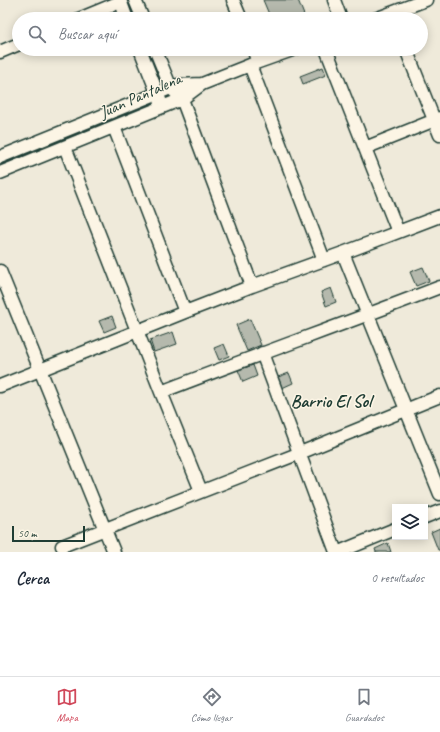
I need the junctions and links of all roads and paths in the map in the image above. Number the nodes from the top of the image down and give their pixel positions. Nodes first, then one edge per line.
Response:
1 (135, 0) edge
2 (234, 0) edge
3 (334, 0) edge
4 (426, 0) edge
5 (120, 1) edge
6 (95, 12) edge
7 (124, 12) edge
8 (140, 12) edge
9 (238, 12) edge
10 (338, 12) edge
11 (401, 12) edge
12 (12, 47) edge
13 (0, 52) edge
14 (143, 56) edge
15 (158, 56) edge
16 (253, 56) edge
17 (276, 56) edge
18 (329, 56) edge
19 (409, 56) edge
20 (254, 64) junction
21 (202, 84) junction
22 (171, 88) junction
23 (158, 93) junction
24 (182, 99) junction
25 (163, 106) junction
26 (437, 119) edge
27 (114, 127) junction
28 (440, 135) edge
29 (65, 147) junction
30 (365, 148) junction
31 (0, 157) edge
32 (0, 173) edge
33 (440, 216) edge
34 (398, 232) junction
35 (343, 253) junction
36 (324, 260) junction
37 (0, 271) edge
38 (252, 286) junction
39 (440, 287) edge
40 (185, 312) junction
41 (368, 315) junction
42 (138, 331) junction
43 (262, 353) junction
44 (40, 370) junction
45 (0, 386) edge
46 (161, 392) junction
47 (440, 396) edge
48 (406, 410) junction
49 (300, 453) junction
50 (201, 491) junction
51 (440, 494) edge
52 (440, 511) edge
53 (428, 516) edge
54 (105, 529) junction
55 (392, 530) edge
56 (62, 546) dead end
57 (114, 552) edge
58 (337, 552) edge

1 - 8 street
2 - 9 street
3 - 10 street
4 - 11 street
5 - 6 street
5 - 7 street
12 - 13 street
14 - 23 street
15 - 22 street
16 - 20 street
17 - 20 street, Juan Pantalena
18 - 30 street
19 - 26 street
20 - 21 street, Juan Pantalena
20 - 36 street
21 - 22 street
21 - 24 street, Juan Pantalena
22 - 23 street
22 - 24 street
23 - 25 street
23 - 31 street
24 - 25 street, Juan Pantalena
24 - 38 street
25 - 27 street, Juan Pantalena
26 - 28 street
26 - 30 street
27 - 29 street, Juan Pantalena
27 - 40 street
29 - 32 street, Juan Pantalena
29 - 42 street
30 - 34 street
33 - 34 street
34 - 35 street
35 - 36 street
35 - 41 street
36 - 38 street
37 - 44 street
38 - 40 street
39 - 41 street
40 - 42 street
41 - 43 street
41 - 48 street
42 - 44 street
42 - 46 street
43 - 46 street
43 - 49 street
44 - 45 street
44 - 54 street
46 - 50 street
47 - 48 street
48 - 49 street
48 - 51 street
49 - 50 street
49 - 58 street
50 - 54 street
52 - 53 street
54 - 56 street
54 - 57 street
55 - 58 street

